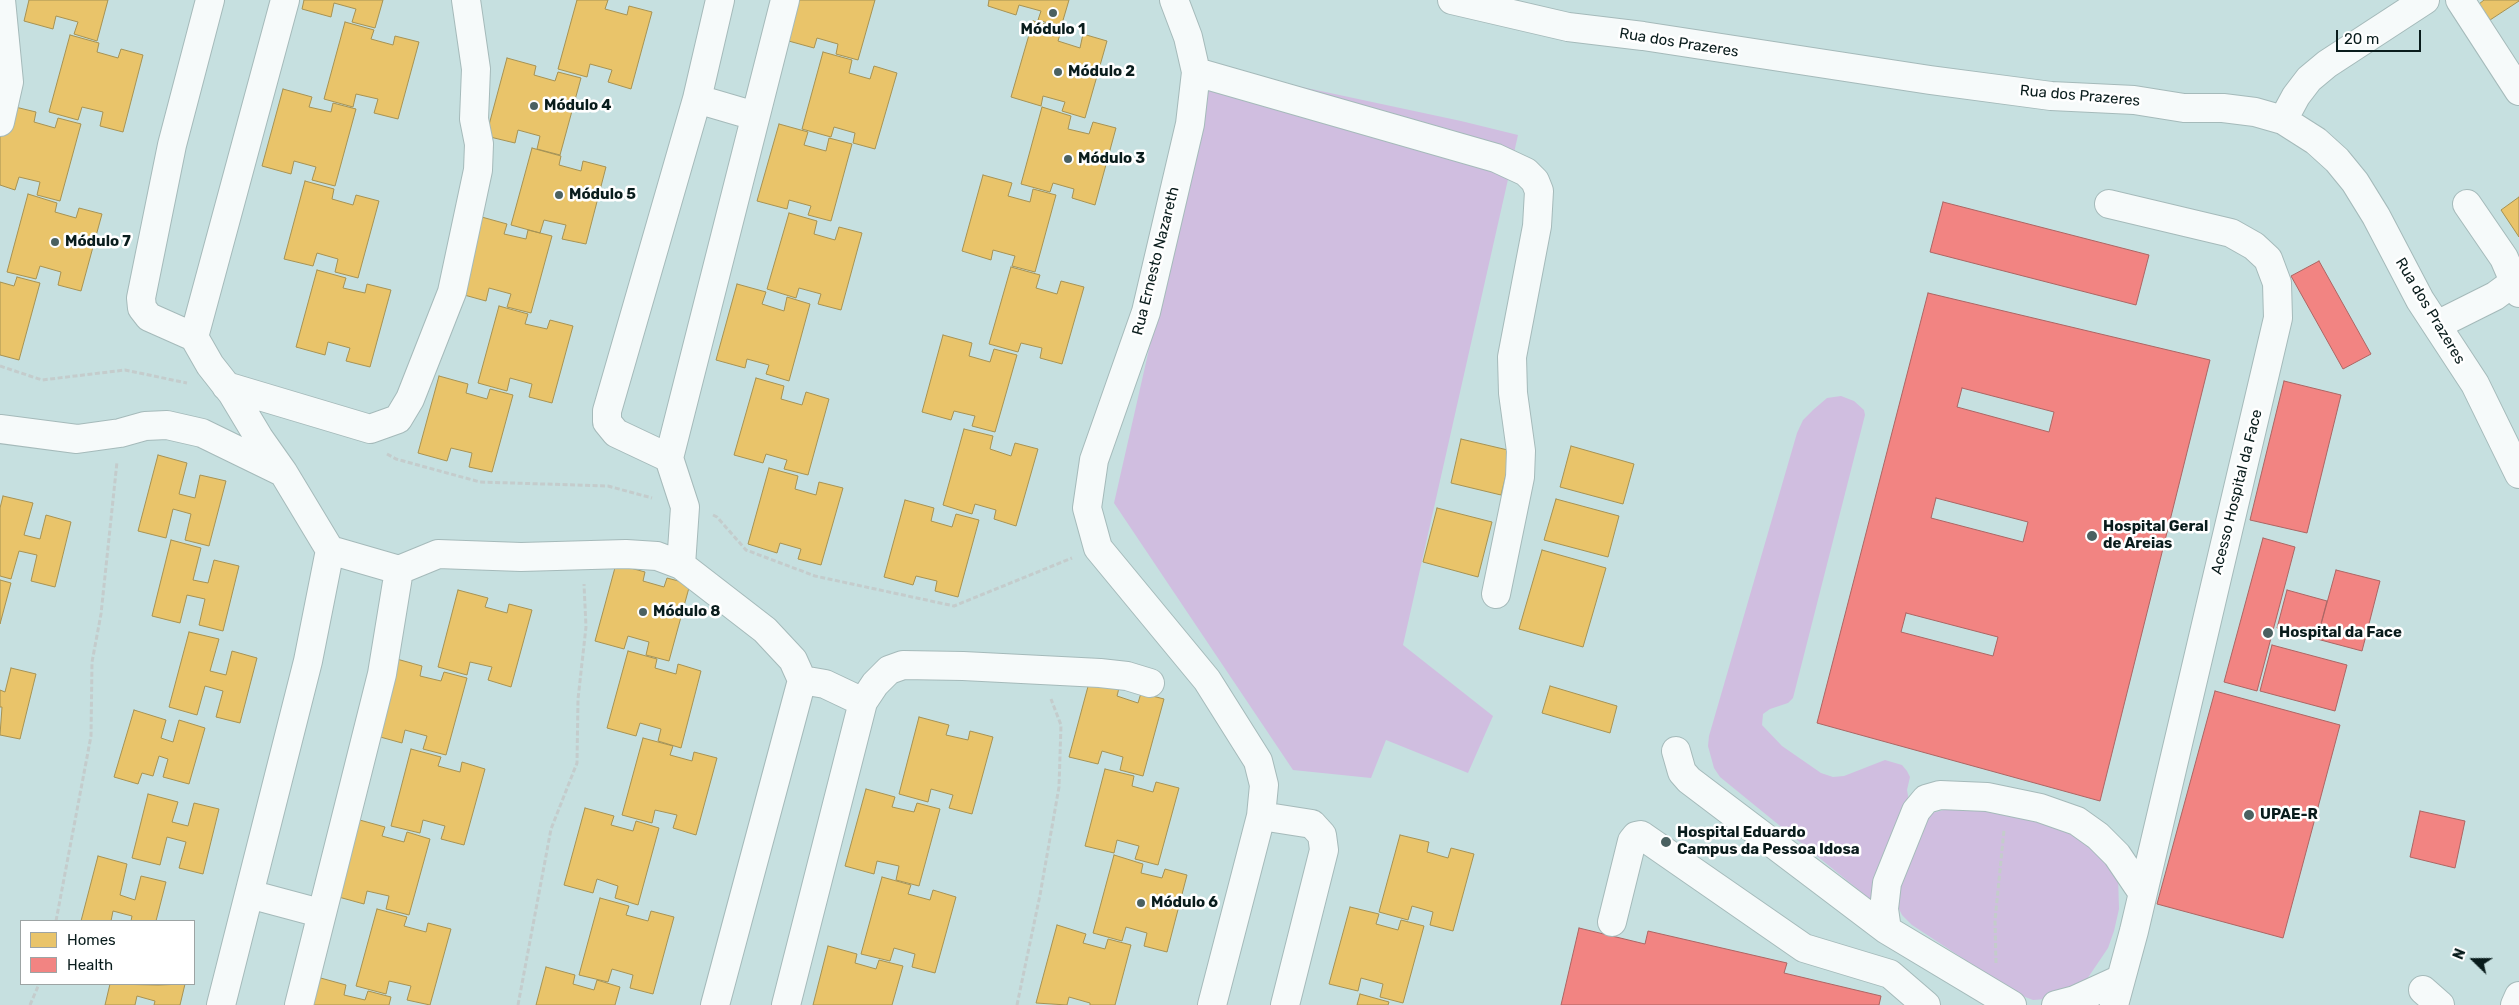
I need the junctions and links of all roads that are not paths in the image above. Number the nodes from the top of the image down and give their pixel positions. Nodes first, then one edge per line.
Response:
1 (1, 0) edge
2 (210, 0) edge
3 (285, 0) edge
4 (466, 0) edge
5 (720, 0) edge
6 (785, 0) edge
7 (1174, 0) edge
8 (1452, 0) edge
9 (2425, 0) edge
10 (2460, 0) edge
11 (1196, 72) junction
12 (2519, 91) edge
13 (697, 99) junction
14 (755, 116) junction
15 (2283, 120) junction
16 (0, 122) edge
17 (2109, 204) dead end
18 (2467, 204) dead end
19 (2516, 288) edge
20 (2437, 325) junction
21 (194, 337) junction
22 (226, 386) junction
23 (0, 429) edge
24 (669, 458) junction
25 (284, 472) junction
26 (2519, 474) edge
27 (330, 550) junction
28 (681, 565) junction
29 (399, 570) junction
30 (1496, 594) dead end
31 (802, 680) junction
32 (1150, 682) dead end
33 (863, 702) junction
34 (1676, 751) dead end
35 (1261, 816) junction
36 (2142, 892) junction
37 (249, 894) junction
38 (320, 913) junction
39 (1612, 922) dead end
40 (1887, 930) junction
41 (2121, 979) junction
42 (2519, 996) edge
43 (2004, 1001) edge
44 (221, 1005) edge
45 (299, 1005) edge
46 (715, 1005) edge
47 (786, 1005) edge
48 (1212, 1005) edge
49 (1285, 1005) edge
50 (1926, 1005) edge
51 (2056, 1005) edge
52 (2114, 1005) edge
53 (2515, 1005) edge

1 - 16 street
2 - 21 street
3 - 21 street
4 - 22 street
5 - 13 street
6 - 14 street
7 - 11 street, Rua Ernesto Nazareth
8 - 15 street, Rua dos Prazeres
9 - 15 street
10 - 12 street
11 - 30 street
11 - 35 street, Rua Ernesto Nazareth
13 - 14 street
13 - 24 street
14 - 24 street
15 - 20 street, Rua dos Prazeres
17 - 36 street, Acesso Hospital da Face
18 - 19 street
19 - 20 street
20 - 26 street, Rua dos Prazeres
21 - 22 street
22 - 25 street
23 - 25 street
24 - 28 street
25 - 27 street
27 - 29 street
27 - 37 street
28 - 29 street
28 - 31 street
29 - 38 street
31 - 33 street
31 - 46 street
32 - 33 street
33 - 47 street
34 - 40 street
35 - 48 street
35 - 49 street
36 - 40 street
36 - 41 street, Acesso Hospital da Face
37 - 38 street
37 - 44 street
38 - 45 street
39 - 50 street
40 - 43 street
41 - 51 street
41 - 52 street, Acesso Hospital da Face
42 - 53 street

